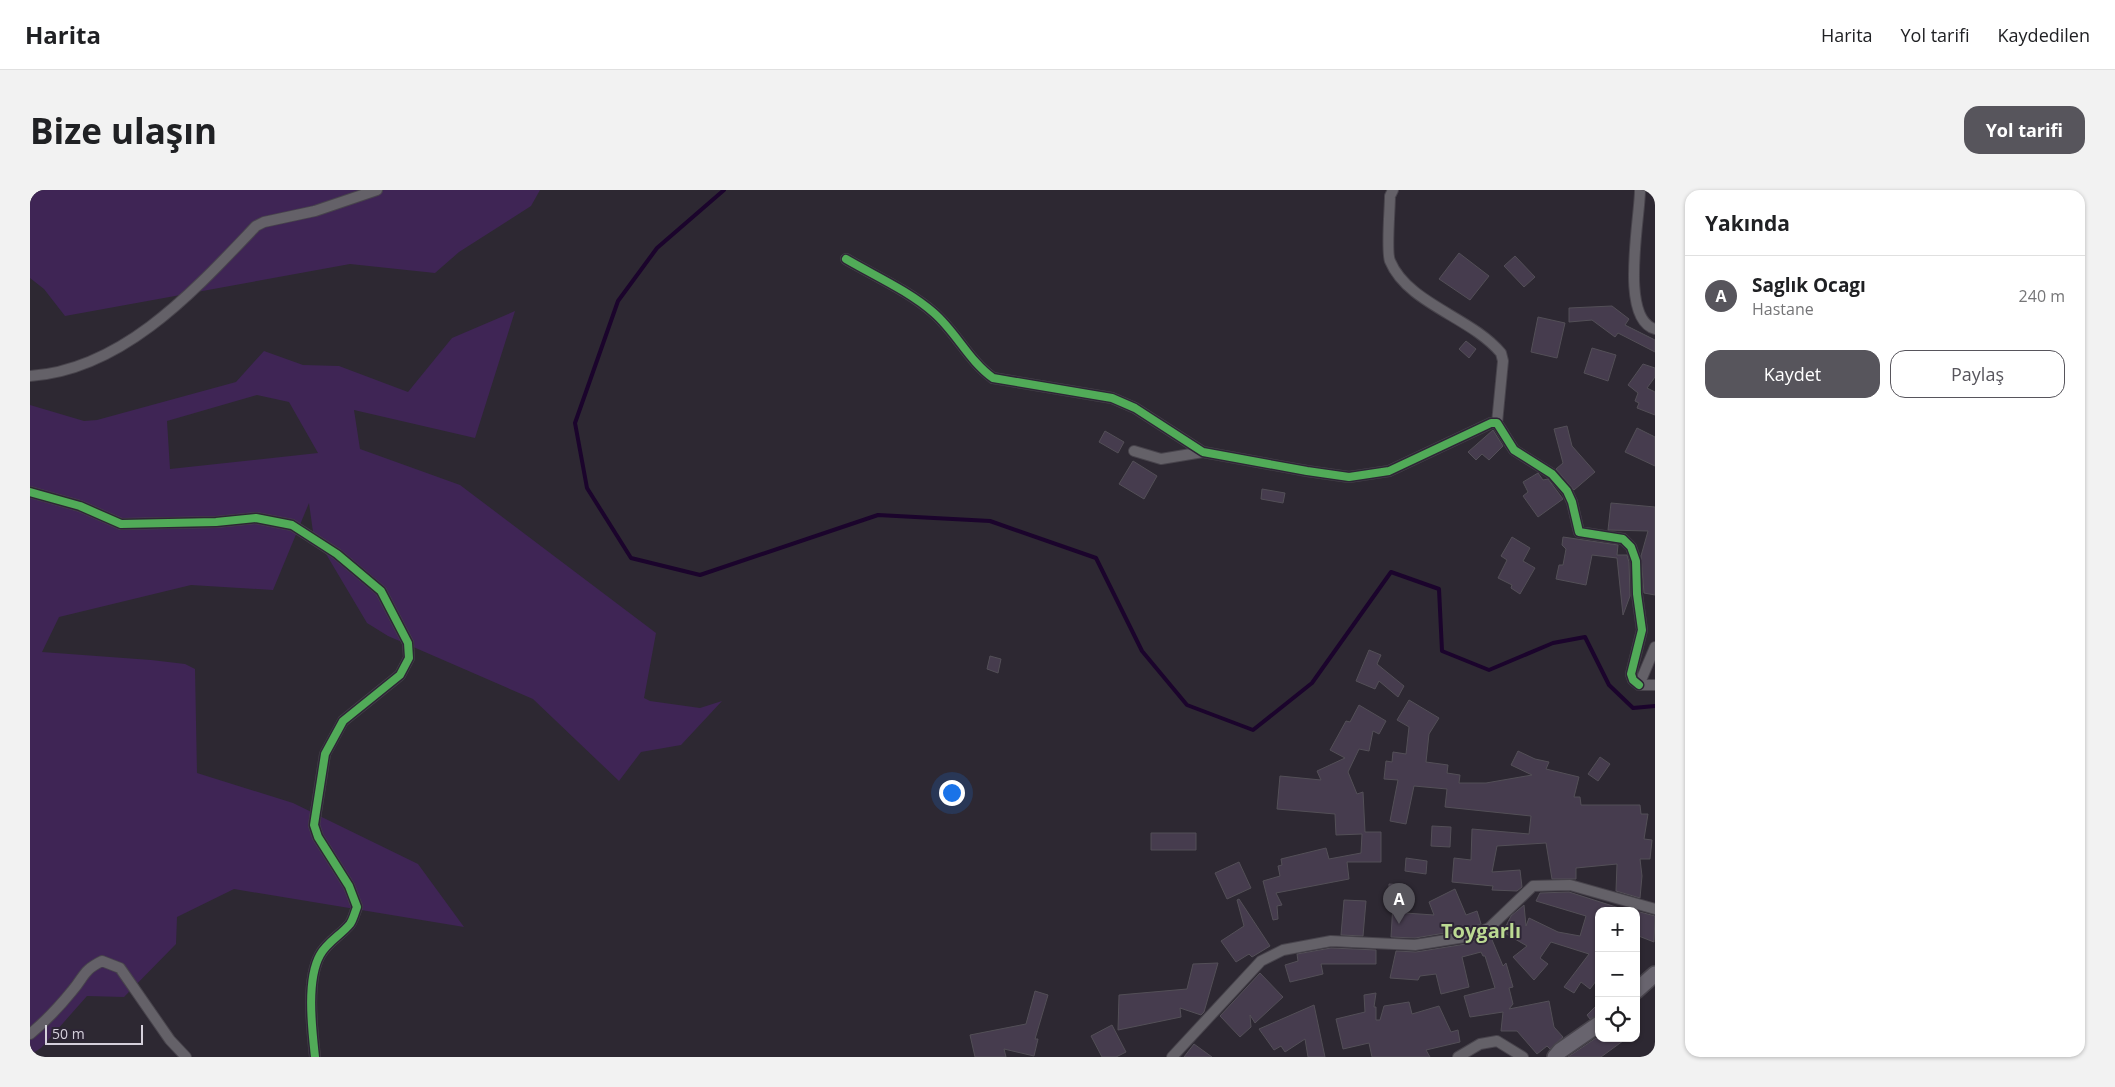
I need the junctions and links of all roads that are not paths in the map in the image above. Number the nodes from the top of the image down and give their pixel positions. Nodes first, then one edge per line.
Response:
1 (377, 190) edge
2 (1393, 190) edge
3 (1640, 190) edge
4 (846, 259) dead end
5 (1655, 329) edge
6 (30, 376) edge
7 (1497, 423) junction
8 (1134, 451) dead end
9 (1203, 452) junction
10 (30, 492) edge
11 (1655, 647) edge
12 (1639, 684) junction
13 (1655, 684) edge
14 (1655, 909) edge
15 (1655, 974) edge
16 (1640, 987) edge
17 (1595, 1027) edge
18 (30, 1034) edge
19 (186, 1057) edge
20 (315, 1057) edge
21 (1172, 1057) edge
22 (1458, 1057) edge
23 (1523, 1057) edge
24 (1555, 1057) edge

1 - 6 street
2 - 7 street
3 - 5 street
4 - 9 street
7 - 9 street
7 - 12 street
8 - 9 street
10 - 20 street
11 - 12 street
12 - 13 street
14 - 21 street
15 - 16 street
17 - 24 street
18 - 19 street
22 - 23 street

